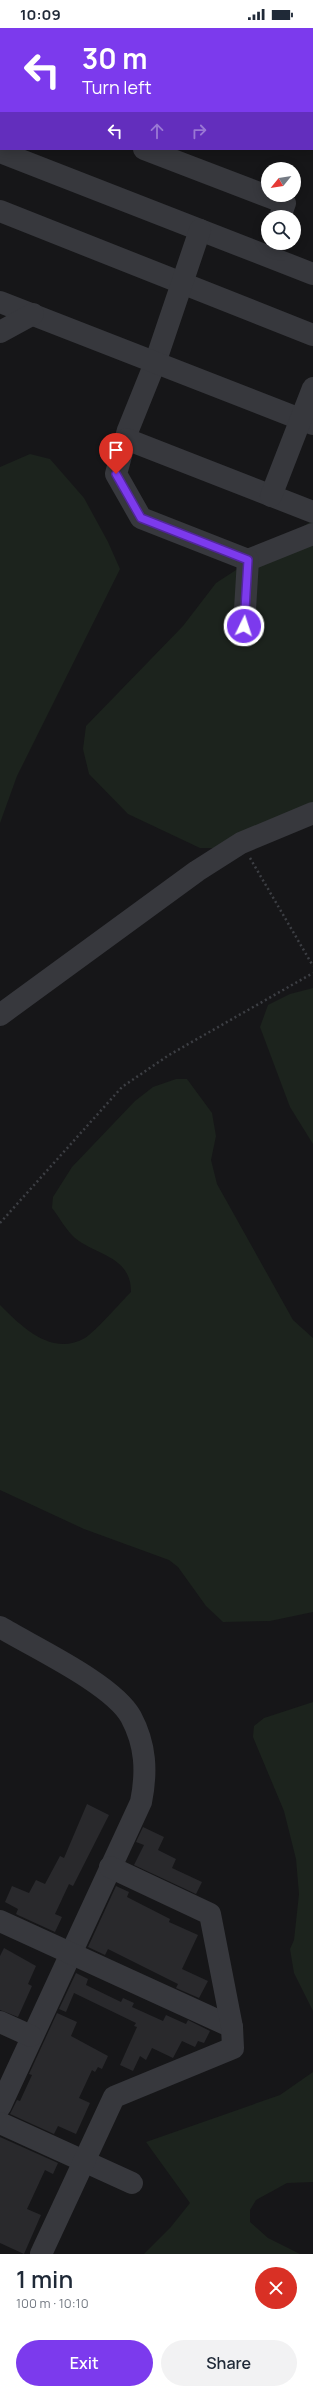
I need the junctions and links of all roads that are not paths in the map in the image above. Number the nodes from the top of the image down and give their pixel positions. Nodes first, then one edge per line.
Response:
1 (149, 150) edge
2 (0, 152) edge
3 (167, 154) edge
4 (282, 210) edge
5 (0, 211) edge
6 (200, 230) junction
7 (261, 248) edge
8 (269, 250) edge
9 (313, 274) edge
10 (181, 284) junction
11 (0, 302) edge
12 (33, 314) junction
13 (0, 332) edge
14 (313, 335) edge
15 (155, 363) junction
16 (313, 388) edge
17 (307, 421) edge
18 (126, 440) junction
19 (271, 496) junction
20 (313, 512) edge
21 (313, 534) edge
22 (248, 560) junction
23 (244, 626) dead end
24 (313, 813) edge
25 (0, 1015) edge
26 (0, 1627) edge
27 (110, 1868) junction
28 (0, 1921) edge
29 (70, 1953) junction
30 (0, 2022) edge
31 (232, 2027) junction
32 (31, 2036) junction
33 (0, 2107) edge
34 (0, 2123) edge
35 (83, 2162) junction
36 (132, 2183) dead end
37 (41, 2254) edge

1 - 3 street
2 - 6 street
3 - 4 street
5 - 10 street
6 - 7 street
6 - 10 street
8 - 9 street
10 - 14 street
10 - 15 street
11 - 12 street
12 - 13 street
12 - 15 street
15 - 17 street
15 - 18 street
16 - 17 street
17 - 19 street
18 - 19 street
18 - 22 street
19 - 20 street
21 - 22 street
22 - 23 street
24 - 25 street
26 - 27 street
27 - 29 street
27 - 31 street
28 - 29 street
29 - 31 street
29 - 32 street
30 - 32 street
31 - 35 street
32 - 33 street
34 - 35 street
35 - 36 street
35 - 37 street

